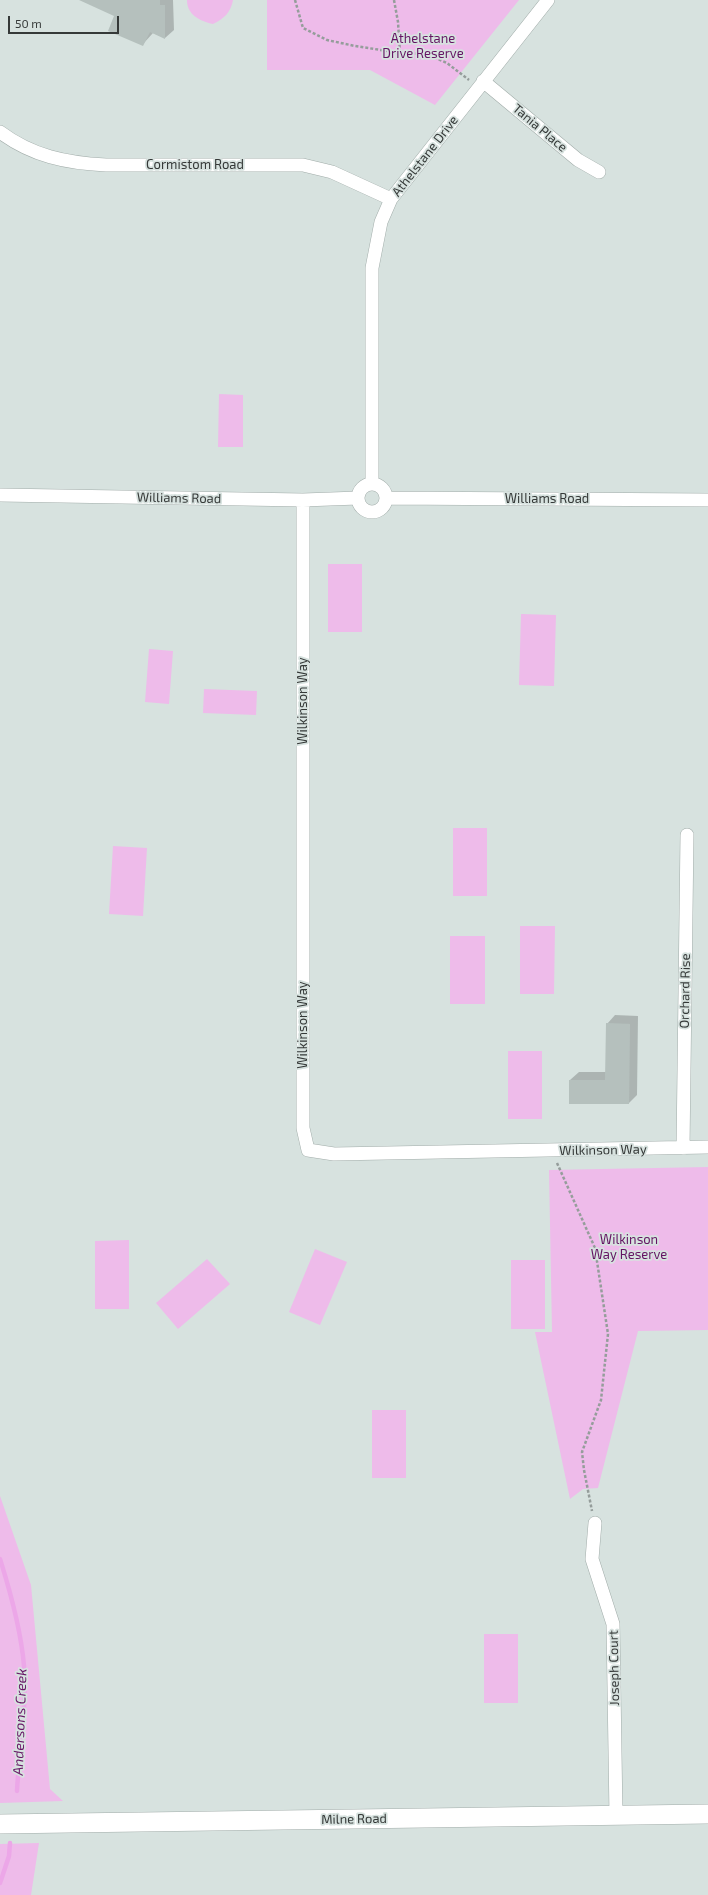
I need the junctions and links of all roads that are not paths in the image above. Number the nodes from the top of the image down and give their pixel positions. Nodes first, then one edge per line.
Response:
1 (548, 0) edge
2 (480, 84) junction
3 (0, 132) edge
4 (599, 172) dead end
5 (391, 199) junction
6 (372, 484) junction
7 (0, 495) edge
8 (358, 498) junction
9 (386, 498) junction
10 (303, 500) junction
11 (708, 500) edge
12 (687, 835) dead end
13 (708, 1147) edge
14 (683, 1148) junction
15 (595, 1523) road end
16 (708, 1814) edge
17 (616, 1816) junction
18 (0, 1824) edge

1 - 2 street, Athelstane Drive
2 - 4 street, Tania Place
2 - 5 street, Athelstane Drive
3 - 5 street, Cormistom Road
5 - 6 street, Athelstane Drive
6 - 8 street
6 - 9 street
7 - 10 street, Williams Road
8 - 9 street
8 - 10 street, Williams Road
9 - 11 street, Williams Road
10 - 14 street, Wilkinson Way
12 - 14 street, Orchard Rise
13 - 14 street, Wilkinson Way
15 - 17 street, Joseph Court
16 - 17 street, Milne Road
17 - 18 street, Milne Road

